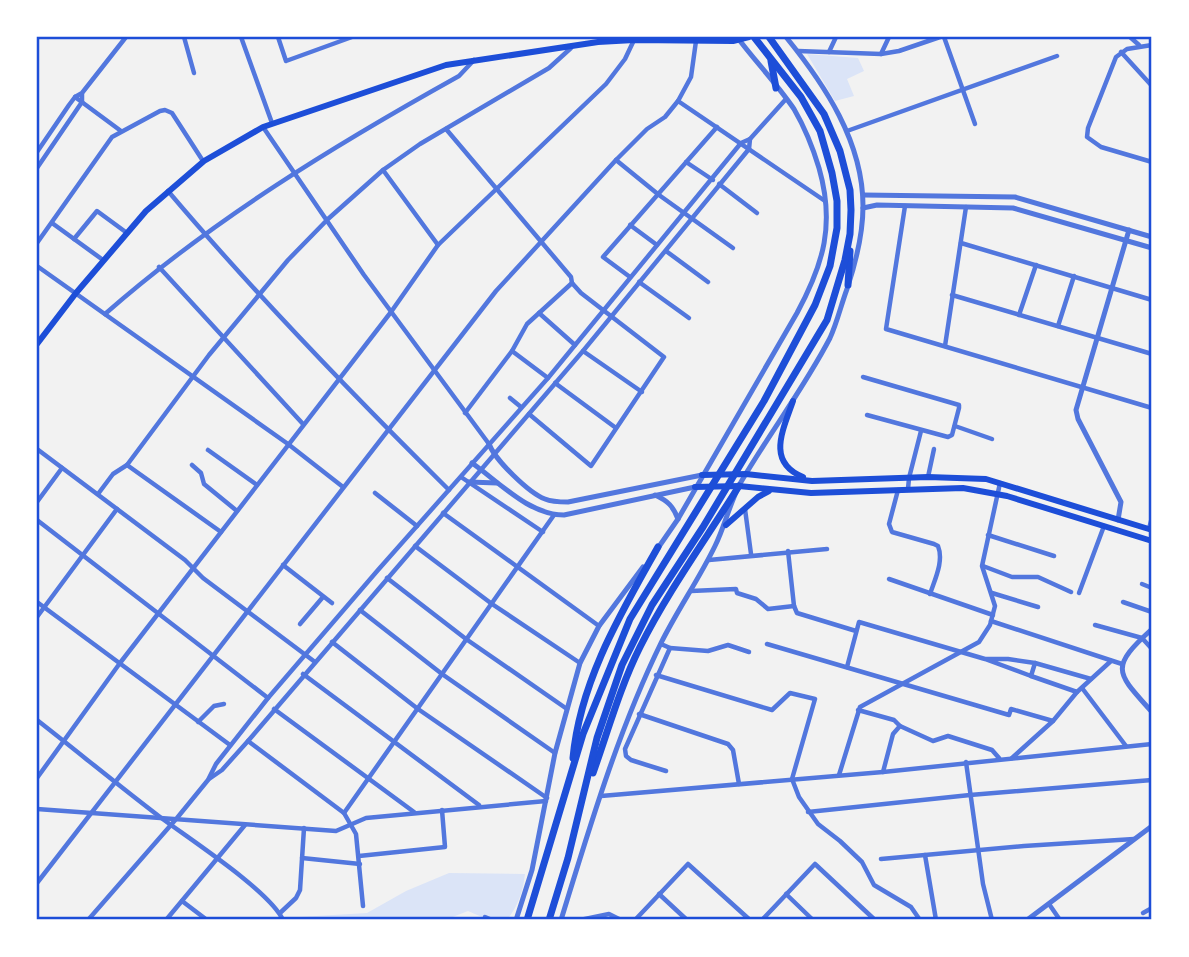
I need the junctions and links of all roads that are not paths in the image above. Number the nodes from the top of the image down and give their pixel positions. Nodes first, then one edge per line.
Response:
1 (126, 37) edge
2 (184, 37) edge
3 (241, 37) edge
4 (278, 37) edge
5 (352, 37) edge
6 (737, 37) edge
7 (751, 37) edge
8 (769, 37) edge
9 (786, 37) edge
10 (836, 37) edge
11 (889, 37) edge
12 (942, 37) edge
13 (1130, 37) edge
14 (634, 38) edge
15 (646, 38) edge
16 (599, 39) edge
17 (696, 41) junction
18 (1152, 45) edge
19 (1140, 46) junction
20 (571, 48) junction
21 (797, 51) junction
22 (829, 52) junction
23 (1121, 52) junction
24 (881, 54) junction
25 (1057, 56) dead end
26 (769, 57) junction
27 (475, 60) junction
28 (194, 73) dead end
29 (1152, 86) edge
30 (776, 88) junction
31 (962, 89) junction
32 (82, 93) junction
33 (75, 97) junction
34 (786, 99) junction
35 (678, 101) junction
36 (82, 102) junction
37 (272, 123) junction
38 (975, 124) dead end
39 (263, 127) junction
40 (717, 127) junction
41 (446, 129) junction
42 (121, 131) junction
43 (847, 131) junction
44 (750, 139) junction
45 (741, 143) junction
46 (749, 149) junction
47 (37, 152) edge
48 (616, 160) junction
49 (204, 161) junction
50 (686, 162) junction
51 (1152, 162) edge
52 (37, 167) edge
53 (383, 170) junction
54 (296, 172) junction
55 (713, 180) junction
56 (719, 184) junction
57 (496, 188) junction
58 (168, 191) junction
59 (659, 195) junction
60 (863, 195) junction
61 (827, 203) junction
62 (905, 206) junction
63 (966, 207) junction
64 (863, 208) junction
65 (684, 213) junction
66 (757, 213) dead end
67 (328, 219) junction
68 (692, 219) junction
69 (52, 223) junction
70 (630, 225) junction
71 (1129, 230) junction
72 (127, 233) junction
73 (850, 234) junction
74 (206, 235) junction
75 (1152, 237) edge
76 (74, 239) junction
77 (1127, 240) junction
78 (541, 241) junction
79 (37, 243) edge
80 (961, 243) junction
81 (438, 245) junction
82 (657, 245) junction
83 (733, 248) dead end
84 (1152, 248) edge
85 (666, 251) junction
86 (103, 260) junction
87 (1036, 265) junction
88 (37, 266) edge
89 (159, 267) junction
90 (1074, 276) junction
91 (630, 277) junction
92 (639, 282) junction
93 (708, 282) dead end
94 (572, 283) junction
95 (848, 285) junction
96 (1113, 288) junction
97 (76, 293) junction
98 (261, 294) junction
99 (952, 295) junction
100 (1152, 300) edge
101 (603, 311) junction
102 (391, 312) junction
103 (539, 313) junction
104 (106, 314) junction
105 (1019, 315) junction
106 (610, 317) junction
107 (689, 318) dead end
108 (1058, 326) junction
109 (1098, 338) junction
110 (223, 339) junction
111 (37, 344) edge
112 (575, 345) junction
113 (945, 346) junction
114 (512, 351) junction
115 (583, 351) junction
116 (1152, 354) edge
117 (434, 370) junction
118 (192, 377) junction
119 (863, 377) dead end
120 (340, 378) junction
121 (548, 378) junction
122 (555, 383) junction
123 (1083, 388) junction
124 (642, 392) junction
125 (510, 398) dead end
126 (793, 401) junction
127 (521, 407) junction
128 (1152, 408) edge
129 (465, 413) junction
130 (529, 414) junction
131 (867, 415) dead end
132 (303, 425) junction
133 (955, 426) junction
134 (616, 428) junction
135 (387, 429) junction
136 (921, 431) junction
137 (992, 439) dead end
138 (288, 444) junction
139 (489, 444) junction
140 (37, 449) edge
141 (934, 449) dead end
142 (208, 450) dead end
143 (493, 455) junction
144 (472, 463) junction
145 (127, 465) junction
146 (192, 465) dead end
147 (62, 468) junction
148 (480, 469) junction
149 (746, 474) junction
150 (702, 475) junction
151 (461, 477) junction
152 (928, 477) junction
153 (908, 478) junction
154 (812, 481) junction
155 (469, 482) junction
156 (1000, 482) junction
157 (499, 483) junction
158 (257, 485) junction
159 (739, 486) junction
160 (343, 487) junction
161 (695, 487) junction
162 (908, 489) junction
163 (449, 490) junction
164 (771, 490) junction
165 (898, 490) junction
166 (375, 493) dead end
167 (97, 494) junction
168 (998, 494) junction
169 (655, 495) junction
170 (37, 502) edge
171 (745, 508) junction
172 (117, 509) junction
173 (237, 511) junction
174 (443, 513) junction
175 (554, 515) junction
176 (1152, 517) edge
177 (678, 519) junction
178 (37, 520) edge
179 (1118, 520) junction
180 (726, 525) junction
181 (417, 526) junction
182 (1104, 526) junction
183 (1151, 529) edge
184 (221, 532) junction
185 (543, 532) junction
186 (988, 535) junction
187 (1152, 541) edge
188 (415, 546) junction
189 (658, 547) junction
190 (827, 548) dead end
191 (788, 551) junction
192 (751, 554) junction
193 (83, 556) junction
194 (1054, 556) dead end
195 (709, 560) junction
196 (283, 565) junction
197 (982, 566) junction
198 (193, 568) junction
199 (518, 568) junction
200 (387, 578) junction
201 (889, 579) dead end
202 (1142, 583) dead end
203 (1152, 587) edge
204 (691, 591) junction
205 (1071, 592) dead end
206 (991, 593) junction
207 (1079, 593) dead end
208 (930, 594) junction
209 (323, 597) junction
210 (37, 602) edge
211 (1123, 602) dead end
212 (332, 603) dead end
213 (492, 604) junction
214 (794, 606) junction
215 (45, 607) junction
216 (1038, 607) dead end
217 (360, 610) junction
218 (246, 611) junction
219 (1152, 612) edge
220 (158, 613) junction
221 (993, 615) junction
222 (37, 617) edge
223 (991, 621) junction
224 (300, 624) dead end
225 (1096, 625) dead end
226 (600, 626) junction
227 (1152, 629) edge
228 (857, 631) junction
229 (1142, 638) junction
230 (466, 639) junction
231 (332, 642) junction
232 (661, 644) junction
233 (767, 644) dead end
234 (670, 649) junction
235 (1152, 649) edge
236 (749, 652) dead end
237 (961, 652) junction
238 (305, 655) junction
239 (212, 656) junction
240 (985, 659) junction
241 (1111, 661) junction
242 (315, 662) junction
243 (120, 663) junction
244 (580, 663) junction
245 (1035, 663) junction
246 (1122, 664) junction
247 (847, 667) junction
248 (303, 674) junction
249 (442, 674) junction
250 (656, 676) junction
251 (1031, 676) junction
252 (1091, 679) junction
253 (902, 684) junction
254 (1080, 690) junction
255 (268, 698) junction
256 (225, 704) dead end
257 (174, 705) junction
258 (274, 709) junction
259 (418, 709) junction
260 (567, 709) junction
261 (858, 710) junction
262 (1152, 712) edge
263 (639, 714) junction
264 (37, 720) edge
265 (1053, 721) junction
266 (198, 722) junction
267 (900, 726) junction
268 (63, 741) junction
269 (248, 741) junction
270 (394, 743) junction
271 (1152, 744) edge
272 (230, 745) junction
273 (1127, 746) junction
274 (555, 752) junction
275 (999, 758) junction
276 (1012, 758) junction
277 (966, 762) junction
278 (666, 771) dead end
279 (883, 772) junction
280 (571, 773) junction
281 (839, 775) junction
282 (37, 778) edge
283 (369, 778) junction
284 (792, 779) junction
285 (208, 780) junction
286 (1152, 780) edge
287 (114, 781) junction
288 (739, 784) junction
289 (970, 795) junction
290 (601, 796) junction
291 (546, 800) junction
292 (582, 800) junction
293 (480, 806) junction
294 (37, 809) edge
295 (442, 810) junction
296 (808, 812) junction
297 (90, 813) junction
298 (344, 813) junction
299 (415, 813) junction
300 (161, 817) junction
301 (177, 818) junction
302 (352, 823) junction
303 (245, 824) junction
304 (171, 825) junction
305 (1152, 826) edge
306 (304, 828) junction
307 (1135, 839) junction
308 (978, 850) junction
309 (925, 855) junction
310 (359, 856) junction
311 (302, 858) junction
312 (218, 859) junction
313 (880, 859) dead end
314 (360, 864) junction
315 (532, 870) junction
316 (541, 874) junction
317 (37, 883) edge
318 (659, 894) junction
319 (786, 894) junction
320 (182, 901) junction
321 (1049, 904) junction
322 (363, 906) dead end
323 (1152, 908) edge
324 (280, 913) junction
325 (1143, 913) dead end
326 (485, 917) dead end
327 (608, 918) edge
328 (88, 920) edge
329 (166, 920) edge
330 (207, 920) edge
331 (283, 920) edge
332 (492, 920) edge
333 (516, 920) edge
334 (527, 920) edge
335 (549, 920) edge
336 (561, 920) edge
337 (580, 920) edge
338 (602, 920) edge
339 (621, 920) edge
340 (635, 920) edge
341 (687, 920) edge
342 (750, 920) edge
343 (762, 920) edge
344 (813, 920) edge
345 (875, 920) edge
346 (920, 920) edge
347 (936, 920) edge
348 (992, 920) edge
349 (1027, 920) edge
350 (1060, 920) edge

1 - 32 street
2 - 28 street
3 - 37 street
4 - 5 street
6 - 30 street
7 - 17 main road
7 - 26 main road
8 - 73 main road
9 - 21 street
10 - 22 street
11 - 24 street
12 - 24 street
12 - 31 street
13 - 19 street
14 - 15 main road
14 - 16 main road
14 - 57 street
15 - 17 main road
16 - 20 main road
17 - 35 street
18 - 19 street
19 - 23 street
20 - 27 main road
20 - 41 street
21 - 22 street
21 - 43 street
22 - 24 street
23 - 29 street
23 - 51 street
25 - 31 street
26 - 30 main road
26 - 280 main road
27 - 37 main road
27 - 54 street
30 - 34 street
31 - 38 street
31 - 43 street
32 - 33 street
32 - 36 street
33 - 36 street
33 - 47 street
34 - 44 street
34 - 61 street
35 - 40 street
35 - 48 street
36 - 42 street
36 - 52 street
37 - 39 main road
39 - 49 main road
39 - 54 street
40 - 45 street
40 - 50 street
41 - 53 street
41 - 57 street
42 - 49 street
42 - 69 street
43 - 60 street
44 - 45 street
44 - 46 street
45 - 46 street
45 - 55 street
46 - 56 street
46 - 61 street
48 - 59 street
48 - 78 street
49 - 58 main road
50 - 55 street
50 - 59 street
53 - 67 street
53 - 81 street
54 - 67 street
54 - 74 street
55 - 65 street
56 - 66 street
56 - 68 street
57 - 78 street
57 - 81 street
58 - 72 main road
58 - 74 street
59 - 65 street
59 - 70 street
60 - 64 street
60 - 71 street
61 - 150 street
62 - 63 street
62 - 64 street
62 - 113 street
63 - 77 street
63 - 80 street
64 - 95 street
65 - 68 street
65 - 82 street
67 - 98 street
67 - 102 street
68 - 83 street
68 - 85 street
69 - 76 street
69 - 79 street
70 - 82 street
70 - 91 street
71 - 75 street
71 - 77 street
72 - 76 street
72 - 86 main road
73 - 95 main road
73 - 292 main road
74 - 89 street
74 - 98 street
76 - 86 street
77 - 84 street
77 - 96 street
78 - 94 street
78 - 117 street
80 - 87 street
80 - 99 street
81 - 102 street
82 - 91 street
85 - 92 street
85 - 93 street
86 - 97 main road
87 - 90 street
87 - 105 street
88 - 97 street
89 - 104 street
89 - 110 street
90 - 96 street
90 - 108 street
91 - 101 street
92 - 106 street
92 - 107 street
94 - 101 street
94 - 103 street
95 - 126 street
96 - 100 street
96 - 109 street
97 - 104 street
97 - 111 main road
98 - 110 street
98 - 120 street
99 - 105 street
99 - 113 street
101 - 106 street
101 - 112 street
102 - 117 street
102 - 120 street
103 - 112 street
103 - 114 street
104 - 118 street
105 - 108 street
106 - 115 street
106 - 124 street
108 - 109 street
109 - 116 street
109 - 123 street
110 - 118 street
110 - 132 street
112 - 121 street
113 - 123 street
114 - 121 street
114 - 129 street
115 - 122 street
115 - 124 street
117 - 129 street
117 - 135 street
118 - 138 street
118 - 145 street
119 - 133 street
120 - 132 street
120 - 135 street
121 - 127 street
122 - 130 street
122 - 134 street
123 - 128 street
123 - 179 street
124 - 134 street
125 - 127 street
126 - 149 street
126 - 154 main road
127 - 139 street
129 - 139 street
130 - 134 street
130 - 143 street
131 - 136 street
132 - 138 street
133 - 136 street
133 - 137 street
135 - 160 street
135 - 163 street
136 - 153 street
138 - 158 street
138 - 160 street
139 - 143 street
139 - 144 street
140 - 147 street
141 - 152 street
142 - 158 street
143 - 148 street
143 - 150 street
144 - 148 street
144 - 151 street
145 - 167 street
145 - 184 street
146 - 173 street
147 - 167 street
147 - 170 street
148 - 155 street
148 - 157 street
149 - 150 main road
149 - 154 main road
149 - 159 street
150 - 161 street
151 - 155 street
151 - 163 street
152 - 153 main road
152 - 156 main road
153 - 154 main road
153 - 162 street
155 - 157 street
155 - 174 street
155 - 185 street
156 - 168 street
156 - 179 main road
157 - 175 street
158 - 173 street
159 - 161 main road
159 - 164 main road
159 - 180 street
159 - 292 main road
160 - 196 street
161 - 169 street
161 - 177 street
162 - 165 main road
162 - 168 main road
163 - 181 street
164 - 165 main road
164 - 171 main road
165 - 208 street
166 - 181 street
167 - 172 street
168 - 182 main road
168 - 186 street
169 - 175 street
169 - 177 street
171 - 180 main road
171 - 192 street
172 - 193 street
172 - 198 street
173 - 184 street
174 - 188 street
174 - 199 street
175 - 185 street
176 - 183 street
177 - 189 street
178 - 193 street
179 - 183 main road
180 - 195 street
181 - 238 street
182 - 187 main road
182 - 207 street
184 - 198 street
185 - 199 street
186 - 194 street
186 - 197 street
188 - 200 street
188 - 213 street
189 - 226 street
189 - 280 main road
190 - 191 street
191 - 192 street
191 - 214 street
192 - 195 street
193 - 215 street
193 - 220 street
195 - 204 street
196 - 209 street
196 - 218 street
197 - 205 street
197 - 206 street
198 - 218 street
198 - 220 street
199 - 213 street
199 - 226 street
200 - 217 street
200 - 230 street
201 - 208 street
202 - 203 street
204 - 214 street
204 - 232 street
206 - 216 street
206 - 221 street
208 - 221 street
209 - 212 street
209 - 224 street
210 - 215 street
211 - 219 street
213 - 230 street
213 - 244 street
214 - 228 street
215 - 222 street
215 - 243 street
217 - 231 street
217 - 249 street
218 - 238 street
218 - 239 street
220 - 239 street
220 - 243 street
221 - 223 street
223 - 237 street
223 - 241 street
225 - 229 street
226 - 244 street
227 - 229 street
228 - 237 street
228 - 247 street
229 - 235 street
229 - 246 street
230 - 249 street
230 - 260 street
231 - 242 street
231 - 259 street
232 - 234 street
232 - 290 street
233 - 247 street
234 - 236 street
234 - 250 street
237 - 240 street
237 - 253 street
238 - 242 street
238 - 255 street
239 - 255 street
239 - 257 street
240 - 245 street
240 - 251 street
241 - 246 street
241 - 252 street
242 - 248 street
243 - 257 street
243 - 268 street
244 - 260 street
245 - 251 street
245 - 252 street
246 - 262 street
247 - 253 street
248 - 258 street
248 - 270 street
249 - 259 street
249 - 274 street
250 - 263 street
250 - 284 street
251 - 254 street
252 - 254 street
253 - 261 street
253 - 265 street
254 - 265 street
254 - 273 street
255 - 272 street
256 - 266 street
257 - 266 street
257 - 287 street
258 - 269 street
258 - 283 street
259 - 270 street
259 - 291 street
260 - 274 street
261 - 267 street
261 - 281 street
263 - 278 street
263 - 288 street
264 - 268 street
265 - 276 street
266 - 272 street
267 - 275 street
267 - 279 street
268 - 282 street
268 - 287 street
269 - 285 street
269 - 298 street
270 - 283 street
270 - 293 street
271 - 273 street
272 - 285 street
273 - 276 street
274 - 291 street
275 - 276 street
275 - 277 street
277 - 279 street
277 - 289 street
279 - 281 street
280 - 316 main road
281 - 284 street
283 - 298 street
283 - 299 street
284 - 288 street
284 - 296 street
285 - 301 street
286 - 289 street
287 - 297 street
287 - 300 street
288 - 290 street
289 - 296 street
289 - 308 street
290 - 336 street
291 - 293 street
291 - 315 street
292 - 335 main road
293 - 295 street
294 - 297 street
295 - 299 street
295 - 310 street
296 - 346 street
297 - 300 street
297 - 317 street
298 - 302 street
299 - 302 street
300 - 301 street
300 - 304 street
301 - 303 street
301 - 304 street
302 - 306 street
302 - 310 street
303 - 306 street
303 - 312 street
304 - 312 street
304 - 328 street
305 - 307 street
306 - 311 street
307 - 308 street
307 - 321 street
308 - 309 street
308 - 348 street
309 - 313 street
309 - 347 street
310 - 314 street
311 - 314 street
311 - 324 street
312 - 320 street
312 - 324 street
314 - 322 street
315 - 316 main road
315 - 333 street
316 - 334 main road
318 - 340 street
318 - 341 street
318 - 342 street
319 - 343 street
319 - 344 street
319 - 345 street
320 - 329 street
320 - 330 street
321 - 349 street
321 - 350 street
323 - 325 street
324 - 331 street
326 - 332 street
327 - 337 street
327 - 338 street
327 - 339 street

